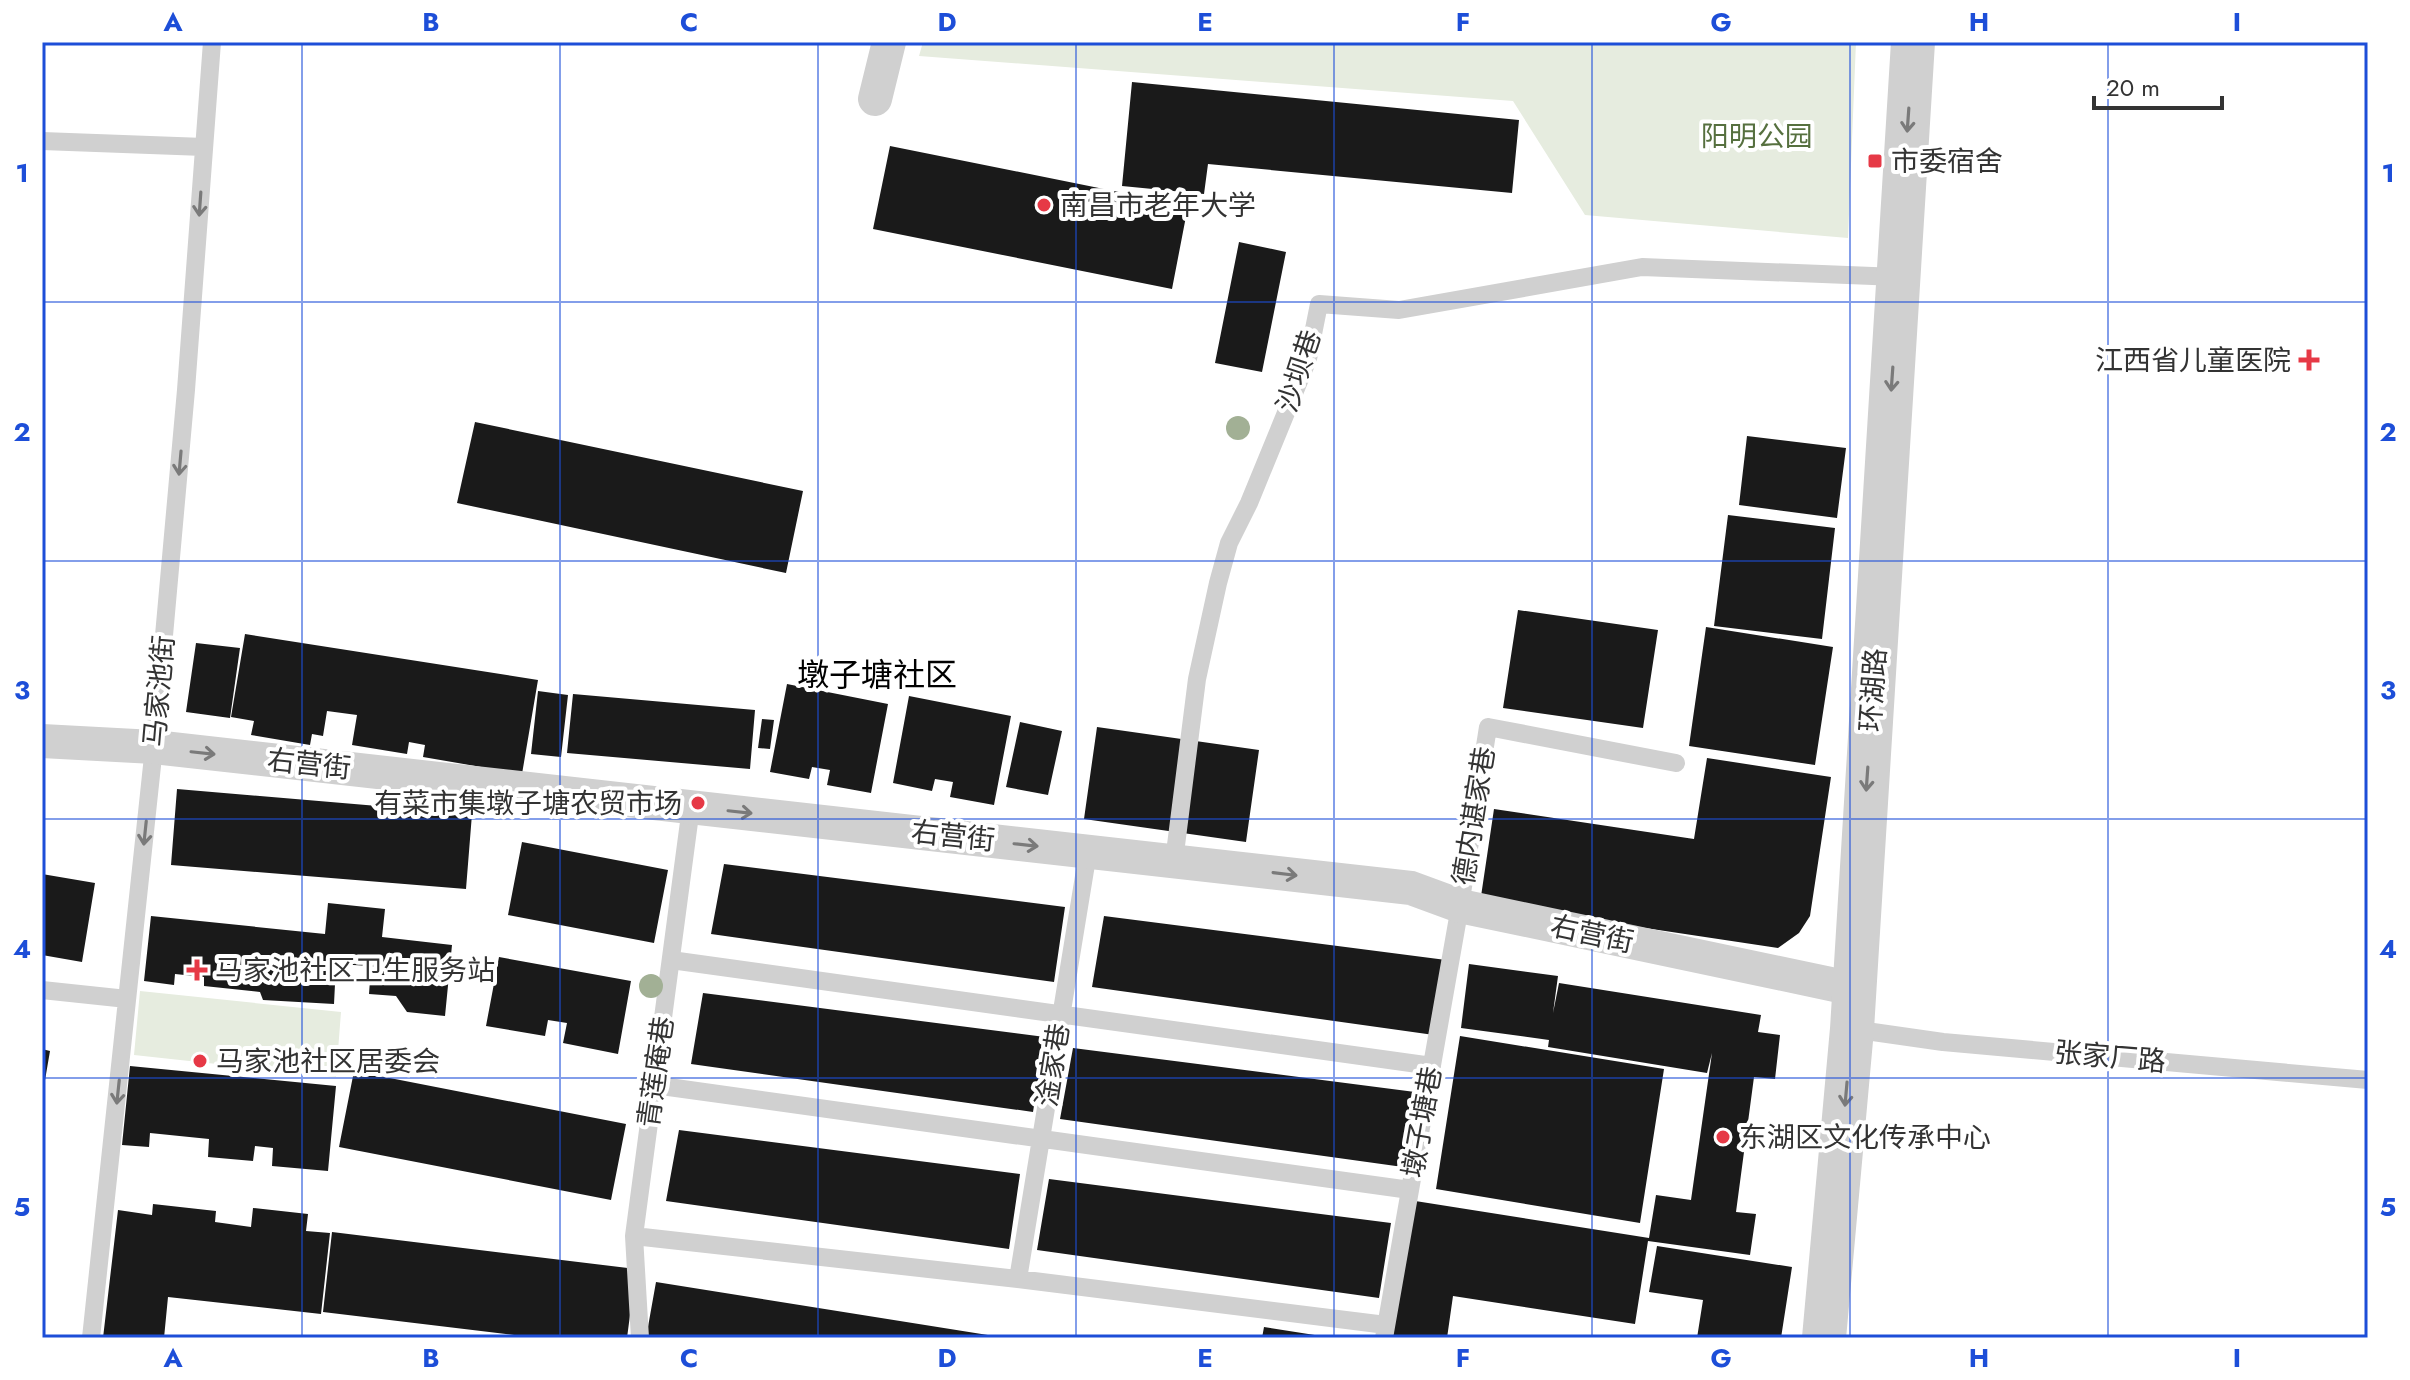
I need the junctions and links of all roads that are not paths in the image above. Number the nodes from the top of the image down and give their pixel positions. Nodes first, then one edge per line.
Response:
1 (212, 42) edge
2 (889, 42) edge
3 (1913, 42) edge
4 (875, 99) dead end
5 (42, 141) edge
6 (204, 147) junction
7 (1898, 277) junction
8 (42, 741) edge
9 (154, 747) junction
10 (1676, 763) dead end
11 (691, 807) junction
12 (1088, 852) junction
13 (1174, 861) junction
14 (1460, 906) junction
15 (671, 960) junction
16 (42, 990) edge
17 (127, 999) junction
18 (1853, 1009) junction
19 (1061, 1015) junction
20 (1432, 1066) junction
21 (2368, 1080) edge
22 (654, 1085) junction
23 (1041, 1139) junction
24 (1410, 1190) junction
25 (634, 1236) junction
26 (1018, 1279) junction
27 (1385, 1332) edge
28 (91, 1338) edge
29 (640, 1338) edge
30 (1824, 1338) edge

1 - 6 lane, 马家池街
2 - 4 street
3 -> 7 street, 环湖路
5 - 6 lane
6 -> 9 lane, 马家池街
7 - 13 lane, 沙坝巷
7 -> 18 street, 环湖路
8 - 9 street, 右营街
9 -> 11 street, 右营街
9 -> 17 lane, 马家池街
10 - 14 lane, 德内谌家巷
11 -> 12 street, 右营街
11 - 15 lane, 青莲庵巷
12 - 13 street, 右营街
12 - 19 lane, 淦家巷
13 -> 14 street, 右营街
14 - 18 street, 右营街
14 - 20 lane, 墩子塘巷
15 - 19 lane
15 - 22 lane, 青莲庵巷
16 - 17 lane
17 -> 28 lane, 马家池街
18 - 21 lane, 张家厂路
18 -> 30 street, 环湖路
19 - 20 lane
19 - 23 lane, 淦家巷
20 - 24 lane, 墩子塘巷
22 - 23 lane
22 - 25 lane, 青莲庵巷
23 - 24 lane
23 - 26 lane, 淦家巷
24 - 27 lane, 墩子塘巷
25 - 26 lane
25 - 29 lane, 青莲庵巷
26 - 27 lane

